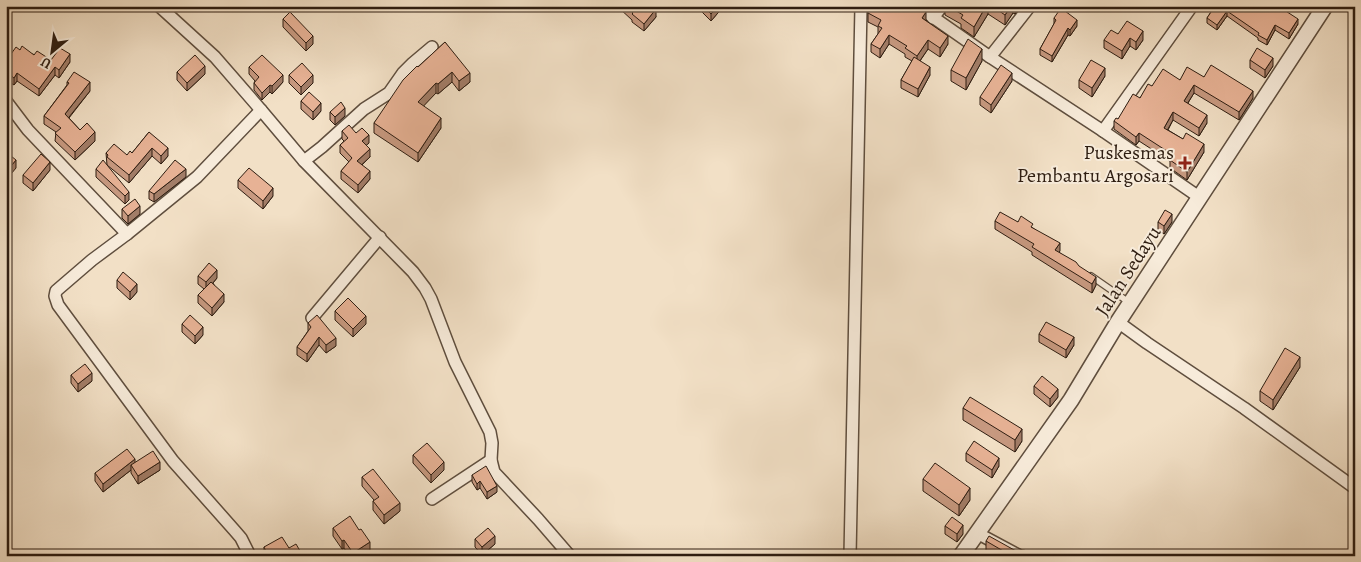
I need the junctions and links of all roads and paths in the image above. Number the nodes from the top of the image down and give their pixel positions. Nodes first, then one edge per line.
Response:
1 (159, 6) edge
2 (861, 6) edge
3 (916, 6) edge
4 (942, 6) edge
5 (1030, 6) edge
6 (1192, 6) edge
7 (1325, 6) edge
8 (934, 18) junction
9 (432, 47) dead end
10 (990, 57) junction
11 (6, 101) edge
12 (261, 110) junction
13 (1103, 131) junction
14 (304, 161) junction
15 (1199, 197) junction
16 (127, 234) junction
17 (380, 238) junction
18 (1088, 274) edge
19 (1130, 304) junction
20 (312, 318) edge
21 (1118, 322) junction
22 (491, 460) junction
23 (1355, 488) edge
24 (432, 499) dead end
25 (977, 533) junction
26 (250, 556) edge
27 (570, 556) edge
28 (850, 556) edge
29 (961, 556) edge
30 (1020, 556) edge

1 - 12 street
2 - 28 street
3 - 8 street
4 - 8 street
5 - 10 street
6 - 13 street
7 - 15 street, Jalan Sedayu
8 - 10 street
9 - 14 street
10 - 13 street
11 - 16 street
12 - 14 street
12 - 16 street
13 - 15 street
14 - 17 street
15 - 19 street, Jalan Sedayu
16 - 26 street
17 - 20 street
17 - 22 street
18 - 19 lane
19 - 21 street, Jalan Sedayu
21 - 23 street
21 - 25 street, Jalan Sedayu
22 - 24 street
22 - 27 street
25 - 29 street, Jalan Sedayu
25 - 30 street

